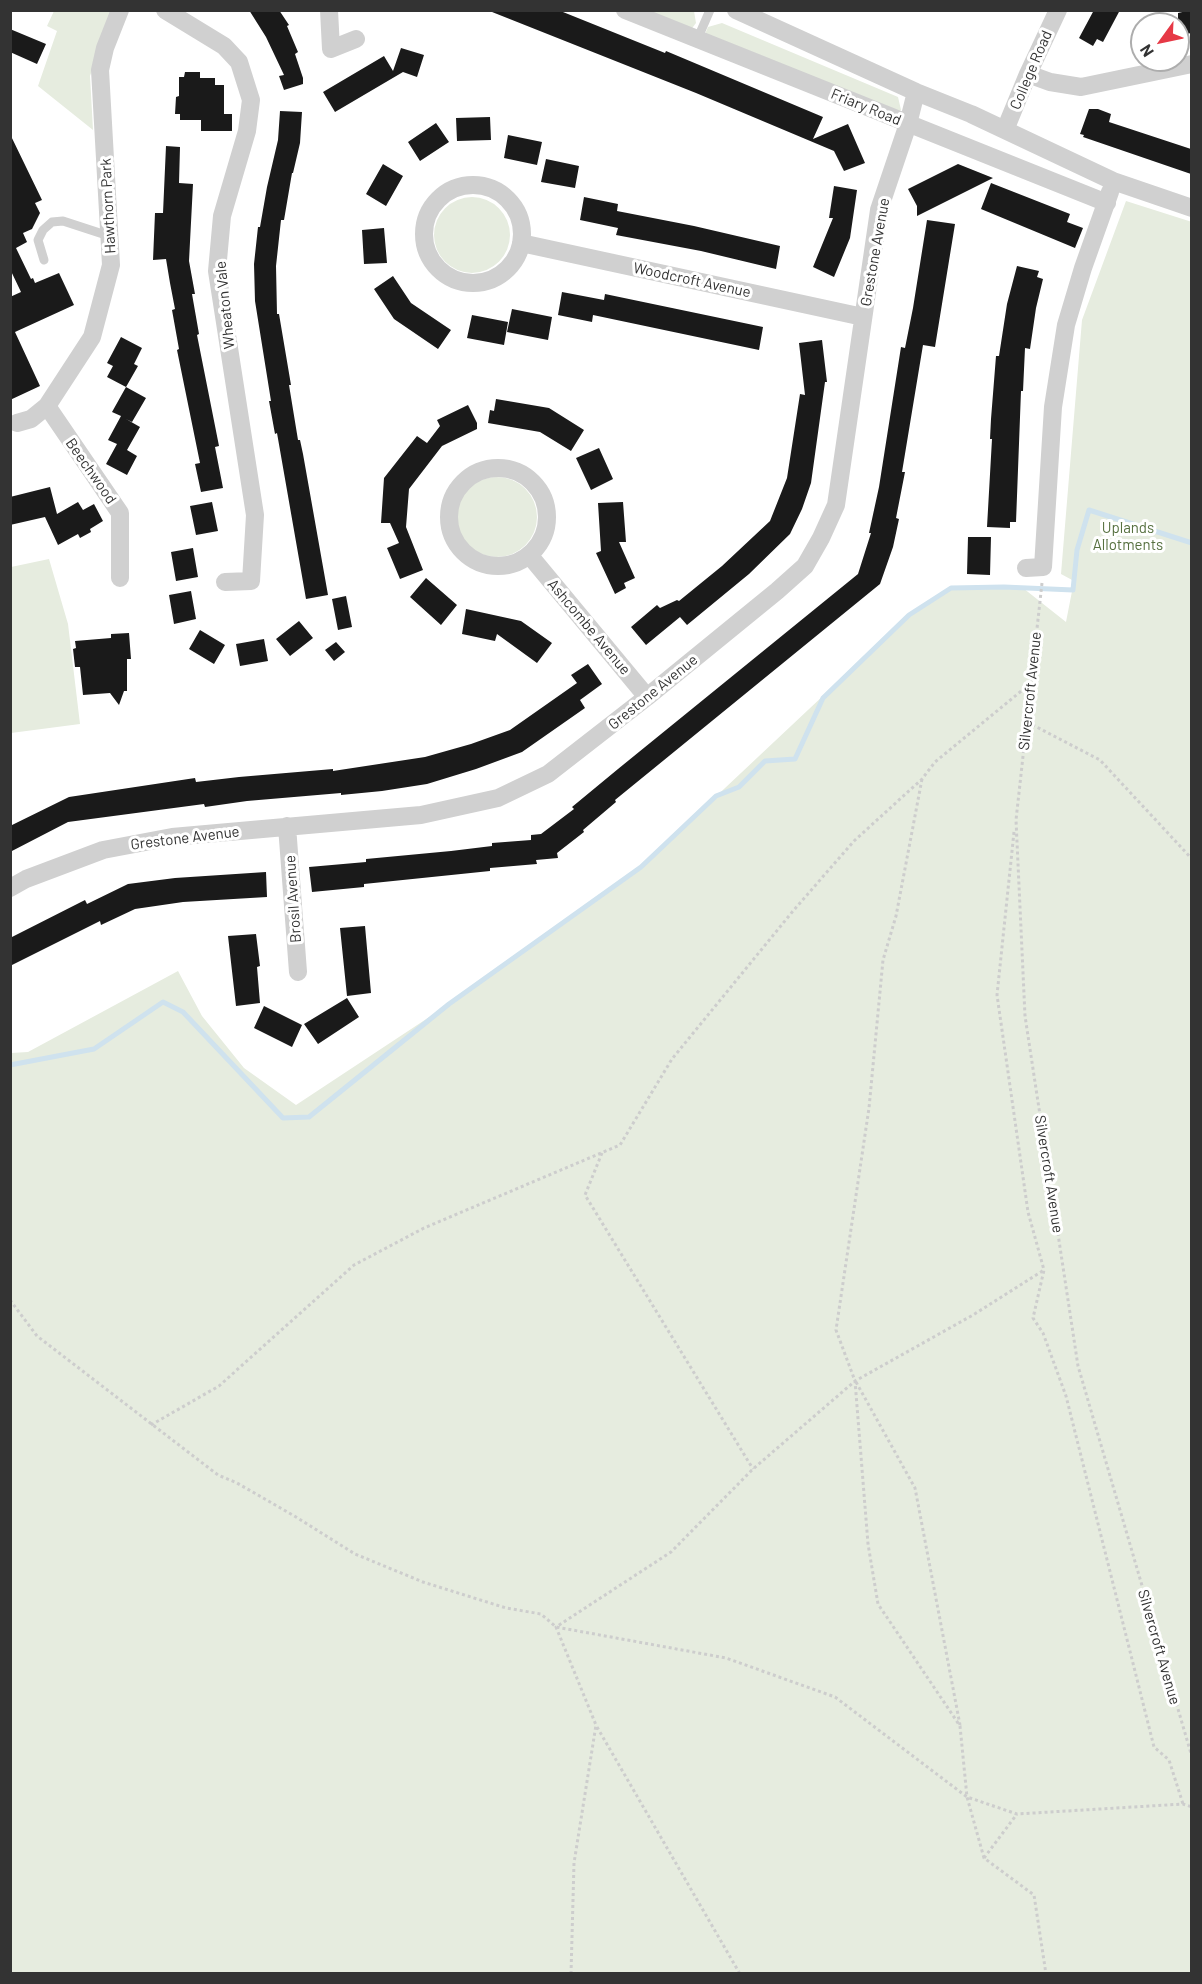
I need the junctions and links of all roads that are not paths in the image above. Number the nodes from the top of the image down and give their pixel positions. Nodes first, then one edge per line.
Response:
1 (120, 10) edge
2 (165, 10) edge
3 (329, 10) edge
4 (625, 10) edge
5 (710, 10) edge
6 (736, 10) edge
7 (1058, 10) edge
8 (356, 39) dead end
9 (697, 40) junction
10 (1191, 64) edge
11 (1028, 74) junction
12 (916, 92) junction
13 (908, 124) junction
14 (1005, 130) junction
15 (1113, 181) junction
16 (1107, 203) junction
17 (1191, 208) edge
18 (109, 236) junction
19 (521, 243) junction
20 (44, 260) dead end
21 (863, 317) junction
22 (47, 406) junction
23 (17, 423) dead end
24 (530, 556) junction
25 (1026, 568) dead end
26 (120, 578) dead end
27 (225, 582) dead end
28 (648, 697) junction
29 (287, 826) junction
30 (10, 888) edge
31 (298, 972) dead end

1 - 18 street, Hawthorn Park
2 - 27 street, Wheaton Vale
3 - 8 street
4 - 9 street, Friary Road
5 - 9 lane
6 - 12 street
7 - 11 street, College Road
9 - 13 street, Friary Road
10 - 11 street
11 - 14 street, College Road
12 - 13 street, Grestone Avenue
12 - 14 street
13 - 16 street, Friary Road
13 - 21 street, Grestone Avenue
14 - 15 street
15 - 16 street
15 - 17 street
16 - 25 street
18 - 20 lane
18 - 22 street, Hawthorn Park
19 - 19 street
19 - 21 street, Woodcroft Avenue
21 - 28 street, Grestone Avenue
22 - 23 street, Hawthorn Park
22 - 26 street, Beechwood
24 - 24 street
24 - 28 street, Ashcombe Avenue
28 - 29 street, Grestone Avenue
29 - 30 street, Grestone Avenue
29 - 31 street, Brosil Avenue

